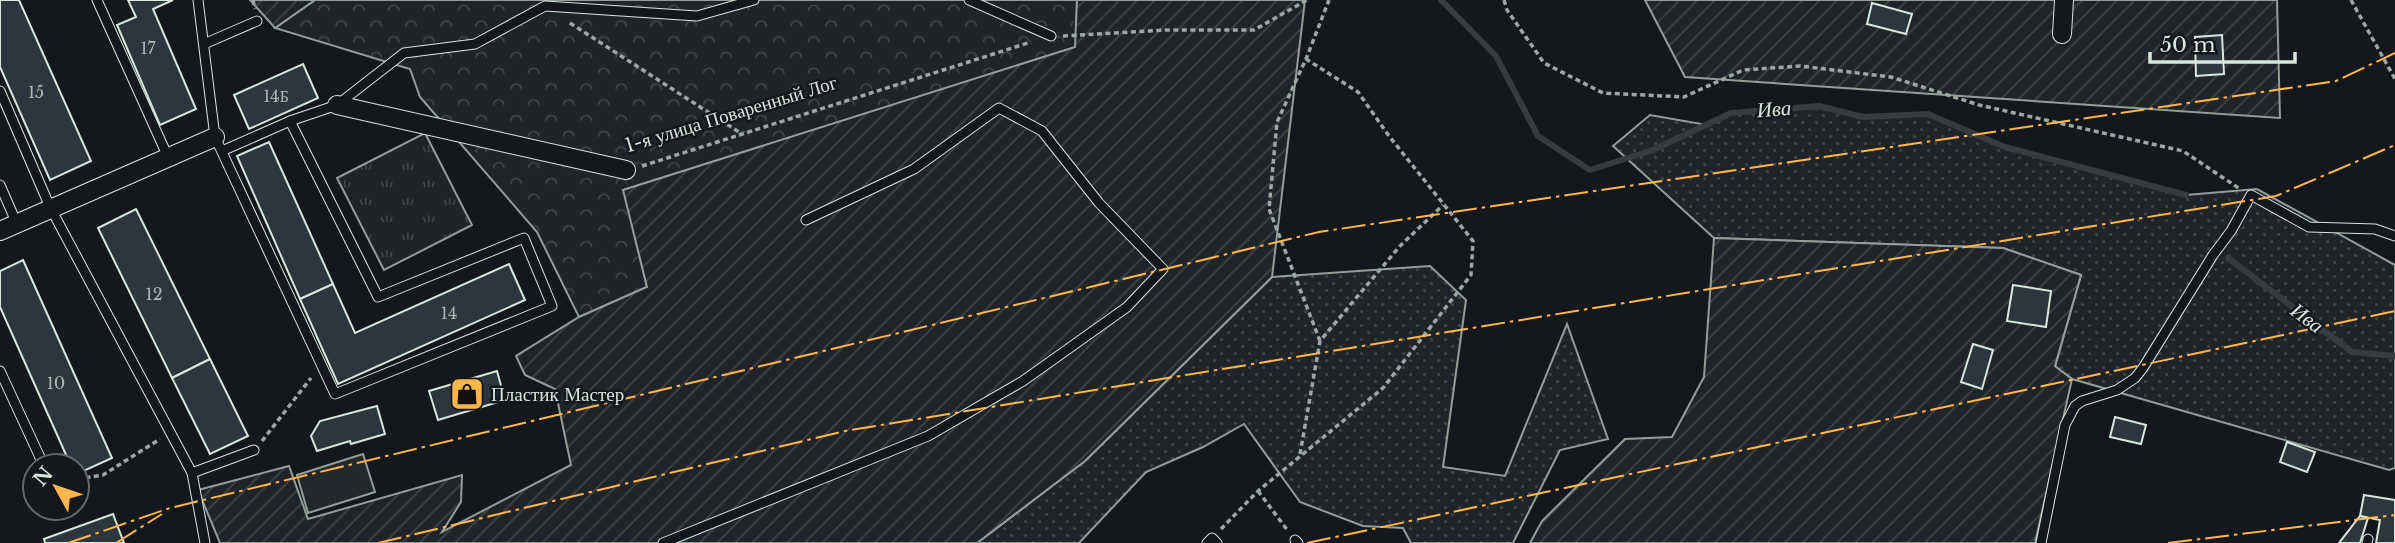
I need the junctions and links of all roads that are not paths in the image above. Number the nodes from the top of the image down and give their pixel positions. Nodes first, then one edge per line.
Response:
1 (97, 0) edge
2 (198, 0) edge
3 (754, 0) edge
4 (968, 0) edge
5 (2064, 0) edge
6 (257, 22) dead end
7 (2062, 34) dead end
8 (1051, 36) road end
9 (204, 44) junction
10 (0, 90) edge
11 (337, 105) junction
12 (290, 121) junction
13 (219, 144) junction
14 (168, 157) junction
15 (626, 170) road end
16 (0, 185) edge
17 (50, 207) junction
18 (806, 220) dead end
19 (8, 228) edge
20 (2395, 236) edge
21 (0, 371) edge
22 (254, 450) road end
23 (38, 452) edge
24 (192, 472) junction
25 (205, 543) edge
26 (663, 543) edge
27 (2041, 543) edge

1 - 14 lane
2 - 9 lane
3 - 11 lane
4 - 8 lane
5 - 7 street
6 - 9 lane
9 - 13 lane
10 - 17 lane
11 - 12 lane
11 - 15 street, 1-я улица Поваренный Лог
12 - 13 lane
12 - 13 lane
13 - 14 street
14 - 17 street
16 - 19 lane
17 - 19 street
17 - 24 lane
18 - 26 lane
20 - 27 lane
21 - 23 lane
22 - 24 lane
24 - 25 lane

